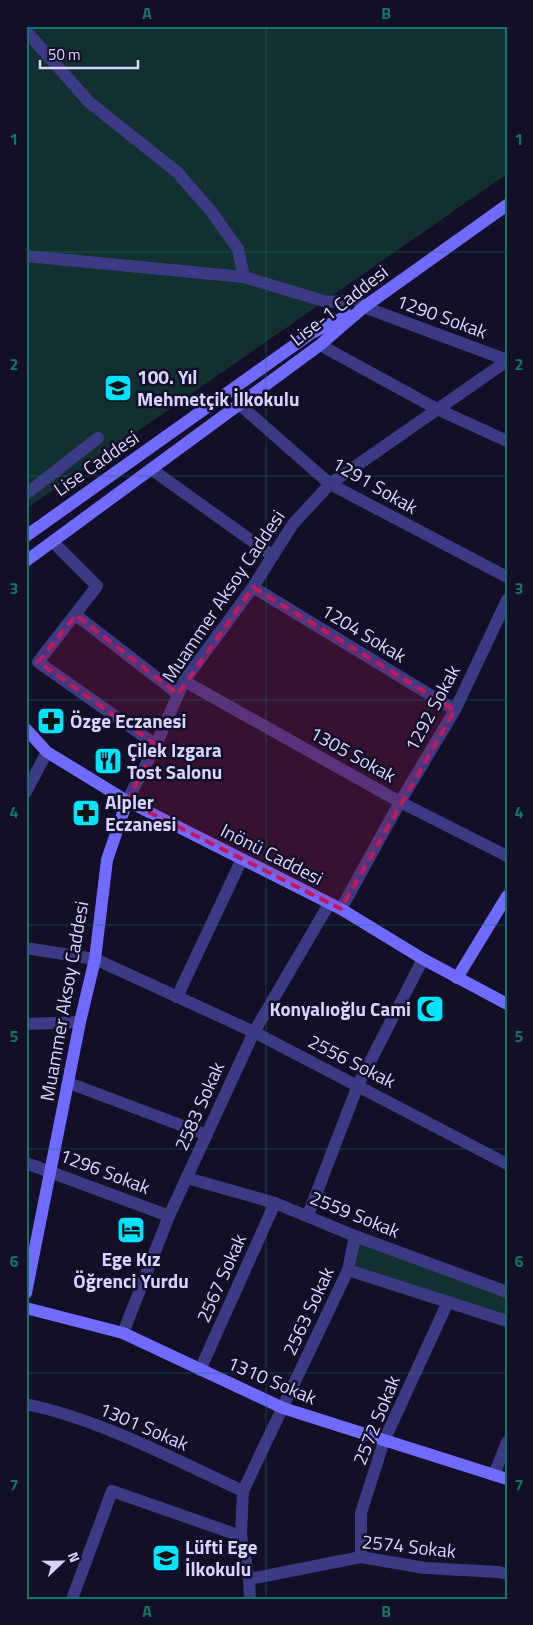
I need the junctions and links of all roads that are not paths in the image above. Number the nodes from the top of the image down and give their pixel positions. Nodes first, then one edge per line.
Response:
1 (26, 31) edge
2 (507, 205) edge
3 (26, 256) edge
4 (244, 277) junction
5 (364, 307) junction
6 (320, 344) junction
7 (507, 360) edge
8 (240, 405) junction
9 (437, 409) junction
10 (98, 438) dead end
11 (507, 441) edge
12 (151, 469) junction
13 (330, 484) junction
14 (26, 494) edge
15 (26, 536) edge
16 (53, 542) junction
17 (273, 556) junction
18 (26, 561) edge
19 (507, 577) edge
20 (253, 587) junction
21 (507, 600) edge
22 (76, 615) junction
23 (184, 681) junction
24 (178, 694) junction
25 (455, 710) junction
26 (26, 729) edge
27 (156, 745) junction
28 (47, 752) junction
29 (26, 792) edge
30 (127, 801) junction
31 (400, 802) junction
32 (507, 856) edge
33 (241, 861) junction
34 (507, 896) edge
35 (329, 904) junction
36 (341, 909) junction
37 (26, 948) edge
38 (95, 959) junction
39 (423, 959) junction
40 (457, 978) junction
41 (177, 997) junction
42 (507, 1004) edge
43 (80, 1022) junction
44 (26, 1024) edge
45 (254, 1032) junction
46 (69, 1083) junction
47 (358, 1085) junction
48 (207, 1135) junction
49 (26, 1163) edge
50 (507, 1164) edge
51 (52, 1171) junction
52 (187, 1178) junction
53 (276, 1203) junction
54 (308, 1215) junction
55 (169, 1216) junction
56 (355, 1236) junction
57 (28, 1263) edge
58 (348, 1270) junction
59 (507, 1292) edge
60 (26, 1293) edge
61 (447, 1304) junction
62 (26, 1308) edge
63 (507, 1322) edge
64 (124, 1333) junction
65 (200, 1370) junction
66 (26, 1404) edge
67 (283, 1408) junction
68 (384, 1441) junction
69 (507, 1442) edge
70 (494, 1475) junction
71 (507, 1479) edge
72 (243, 1491) junction
73 (241, 1536) junction
74 (361, 1557) junction
75 (507, 1574) edge
76 (249, 1579) junction
77 (72, 1599) edge
78 (250, 1599) edge

1 - 4 street
2 - 5 street, Lise-1 Caddesi
3 - 4 street, 1290 Sokak
4 - 5 street, 1290 Sokak
5 - 6 street, Lise-1 Caddesi
5 - 7 street, 1290 Sokak
5 - 15 street, Lise Caddesi
6 - 8 street, Lise-1 Caddesi
6 - 9 street
7 - 9 street, Muammer Aksoy Caddesi
8 - 12 street, Lise-1 Caddesi
8 - 13 street, 1291 Sokak
9 - 11 street
9 - 13 street, Muammer Aksoy Caddesi
10 - 14 street
12 - 16 street, Lise-1 Caddesi
12 - 17 street
13 - 17 street, Muammer Aksoy Caddesi
13 - 19 street, 1291 Sokak
16 - 18 street, Lise-1 Caddesi
16 - 22 street
17 - 20 street, Muammer Aksoy Caddesi
20 - 23 street, Muammer Aksoy Caddesi
20 - 25 street, 1204 Sokak
21 - 25 street, 1292 Sokak
22 - 24 street
22 - 27 street
23 - 24 street, Muammer Aksoy Caddesi
23 - 31 street, 1305 Sokak
24 - 27 street, Muammer Aksoy Caddesi
25 - 31 street, 1292 Sokak
26 - 28 street, Inönü Caddesi
27 - 30 street, Muammer Aksoy Caddesi
28 - 29 street
28 - 30 street, Inönü Caddesi
30 - 33 street, Inönü Caddesi
30 - 38 street, Muammer Aksoy Caddesi
31 - 32 street, 1305 Sokak
31 - 36 street, 1292 Sokak
33 - 35 street, Inönü Caddesi
33 - 41 street
34 - 40 street
35 - 36 street, Inönü Caddesi
35 - 45 street, 2583 Sokak
36 - 39 street, Inönü Caddesi
37 - 38 street, 2556 Sokak
38 - 41 street, 2556 Sokak
38 - 43 street, Muammer Aksoy Caddesi
39 - 40 street, Inönü Caddesi
39 - 47 street
40 - 42 street, Inönü Caddesi
41 - 45 street, 2556 Sokak
43 - 44 street
43 - 46 street, Muammer Aksoy Caddesi
45 - 47 street, 2556 Sokak
45 - 48 street, 2583 Sokak
46 - 48 street
46 - 51 street, Muammer Aksoy Caddesi
47 - 50 street, 2556 Sokak
47 - 54 street
48 - 52 street, 2583 Sokak
49 - 51 street, 1296 Sokak
51 - 55 street, 1296 Sokak
51 - 57 street, Muammer Aksoy Caddesi
52 - 53 street, 2559 Sokak
52 - 55 street, 2583 Sokak
53 - 54 street, 2559 Sokak
53 - 65 street, 2567 Sokak
54 - 56 street, 2559 Sokak
55 - 64 street, 2583 Sokak
56 - 58 street, 2563 Sokak
56 - 59 street, 2559 Sokak
57 - 60 street, Muammer Aksoy Caddesi
58 - 61 street
58 - 67 street, 2563 Sokak
61 - 63 street
61 - 68 street, 2572 Sokak
62 - 64 street, 1310 Sokak
64 - 65 street, 1310 Sokak
65 - 67 street, 1310 Sokak
66 - 72 street, 1301 Sokak
67 - 68 street, 1310 Sokak
67 - 72 street, 2563 Sokak
68 - 70 street, 1310 Sokak
68 - 74 street, 2572 Sokak
69 - 70 street
70 - 71 street, 1310 Sokak
72 - 73 street, 2563 Sokak
73 - 76 street, 2563 Sokak
73 - 77 street
74 - 75 street, 2574 Sokak
74 - 76 street, 2574 Sokak
76 - 78 street, 2563 Sokak

